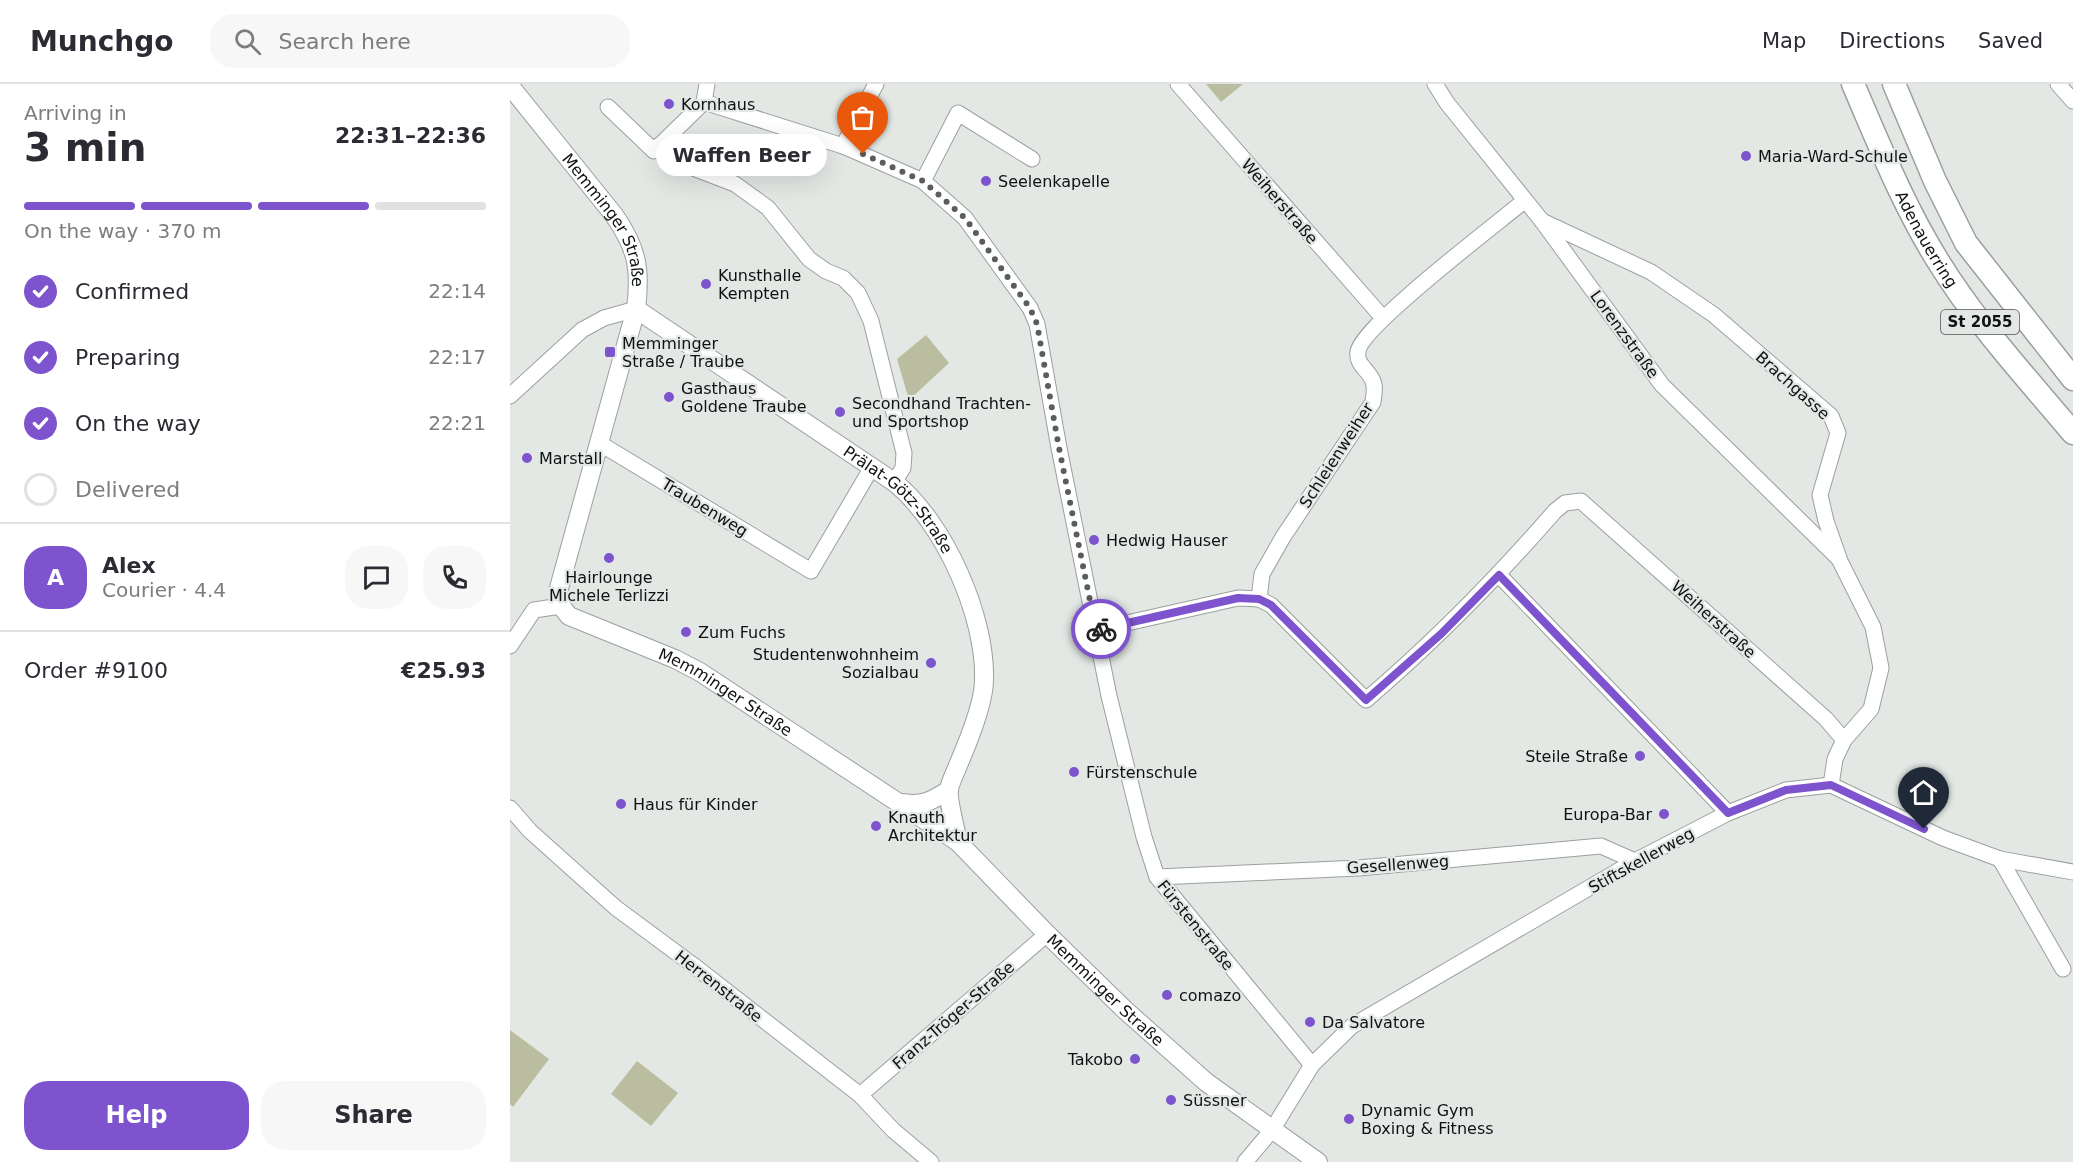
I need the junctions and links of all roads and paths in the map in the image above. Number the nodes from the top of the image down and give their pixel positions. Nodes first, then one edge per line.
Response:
1 (707, 84) edge
2 (876, 84) edge
3 (1178, 84) edge
4 (1435, 84) edge
5 (1853, 84) edge
6 (1894, 84) edge
7 (2058, 84) edge
8 (510, 86) edge
9 (2073, 101) edge
10 (704, 102) junction
11 (608, 107) dead end
12 (658, 146) junction
13 (843, 146) junction
14 (1032, 159) dead end
15 (923, 181) junction
16 (1524, 201) junction
17 (1542, 221) junction
18 (636, 309) junction
19 (1383, 318) junction
20 (2073, 379) edge
21 (510, 396) edge
22 (2073, 433) edge
23 (599, 443) junction
24 (872, 466) junction
25 (894, 482) junction
26 (1840, 561) junction
27 (1499, 575) junction
28 (1259, 599) junction
29 (561, 606) junction
30 (1096, 630) junction
31 (510, 646) edge
32 (1844, 740) junction
33 (1831, 785) junction
34 (948, 790) junction
35 (899, 802) junction
36 (510, 808) edge
37 (1728, 813) junction
38 (958, 842) junction
39 (2000, 859) junction
40 (1635, 861) junction
41 (2073, 872) edge
42 (1157, 877) junction
43 (1047, 934) junction
44 (2063, 969) dead end
45 (1312, 1065) junction
46 (860, 1095) junction
47 (1272, 1130) junction
48 (931, 1162) edge
49 (1245, 1162) edge
50 (1318, 1162) edge

1 - 10 street
2 - 13 street
3 - 19 street, Weiherstraße
4 - 16 street, Lorenzstraße
5 - 22 main road, Adenauerring / St 2055
6 - 20 main road, Adenauerring / St 2055
7 - 9 street
8 - 18 street, Memminger Straße
10 - 12 street
10 - 13 street, Fürstenstraße
11 - 12 street
12 - 25 street
13 - 15 street, Fürstenstraße
14 - 15 street
15 - 30 street, Fürstenstraße
16 - 17 street, Lorenzstraße
16 - 19 street, Schleienweiher
17 - 26 street, Lorenzstraße
17 - 26 street, Brachgasse
18 - 21 street
18 - 23 street, Memminger Straße
18 - 24 street, Prälat-Götz-Straße
19 - 28 street, Schleienweiher
23 - 24 street, Traubenweg
23 - 29 street, Memminger Straße
24 - 25 street, Prälat-Götz-Straße
25 - 34 street, Prälat-Götz-Straße
26 - 32 street, Brachgasse
27 - 28 street
27 - 32 street, Weiherstraße
27 - 37 street
28 - 30 street
29 - 31 street
29 - 35 street, Memminger Straße
30 - 42 street, Fürstenstraße
32 - 33 street, Brachgasse
33 - 37 street, Stiftskellerweg
33 - 39 street
34 - 35 street
34 - 38 street
35 - 38 street, Memminger Straße
36 - 46 street, Herrenstraße
37 - 40 street, Stiftskellerweg
38 - 43 street, Memminger Straße
39 - 41 street
39 - 44 street
40 - 42 street, Gesellenweg
40 - 45 street, Stiftskellerweg
42 - 45 street, Fürstenstraße
43 - 46 street, Franz-Tröger-Straße
43 - 47 street, Memminger Straße
45 - 47 street, Stiftskellerweg
46 - 48 street, Herrenstraße
47 - 49 street, Stiftskellerweg
47 - 50 street, Memminger Straße

